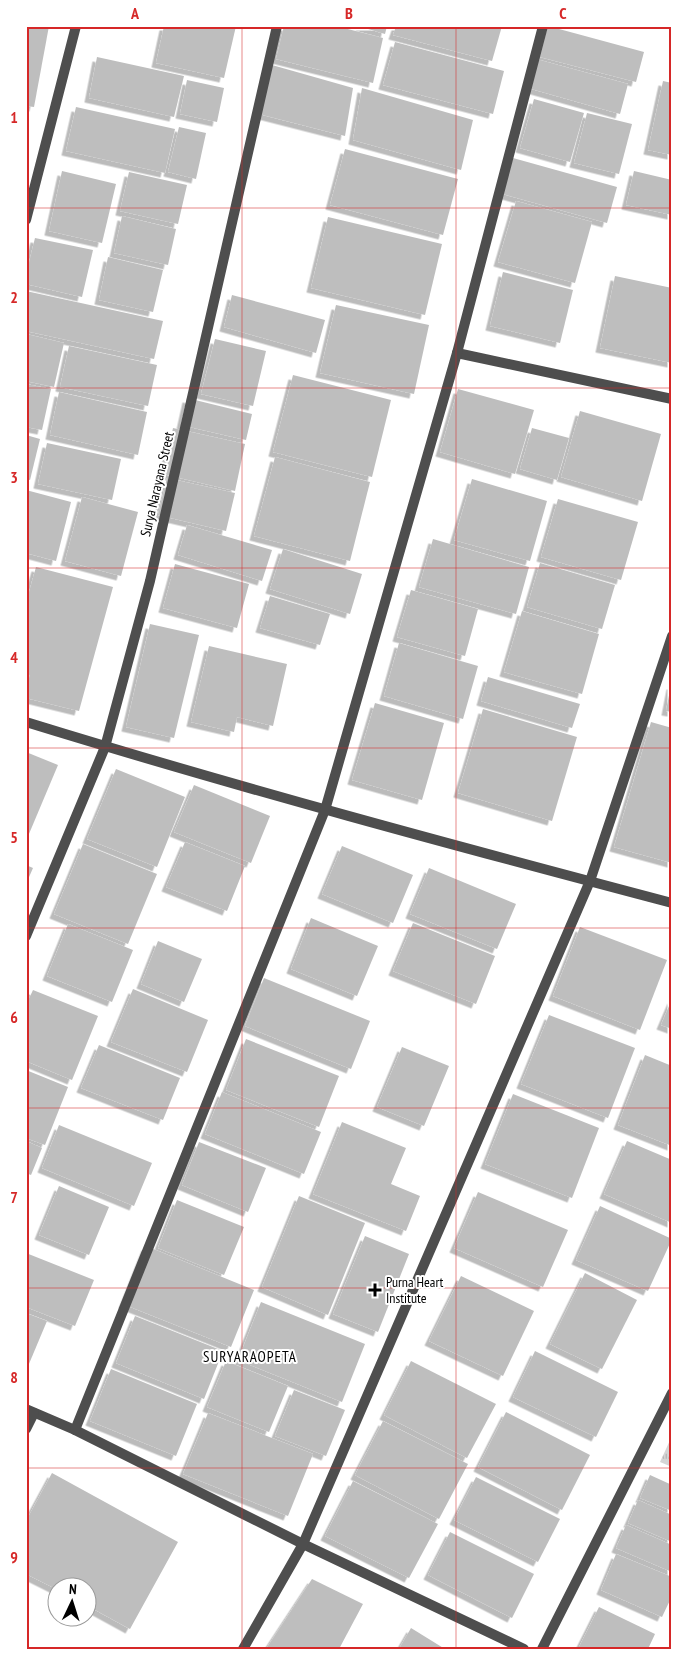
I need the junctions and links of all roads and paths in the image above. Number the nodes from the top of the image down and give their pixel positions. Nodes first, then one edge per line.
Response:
1 (76, 26) edge
2 (277, 26) edge
3 (543, 26) edge
4 (26, 220) edge
5 (457, 354) junction
6 (672, 399) edge
7 (672, 636) edge
8 (26, 722) edge
9 (105, 747) junction
10 (325, 810) junction
11 (590, 881) junction
12 (672, 903) edge
13 (26, 936) edge
14 (672, 1393) edge
15 (30, 1411) edge
16 (26, 1429) edge
17 (75, 1430) junction
18 (303, 1544) junction
19 (243, 1649) edge
20 (524, 1649) edge
21 (542, 1649) edge

1 - 4 street
2 - 9 street, Surya Narayana Street
3 - 5 street
5 - 6 street
5 - 10 street
7 - 11 street
8 - 9 street
9 - 10 street
9 - 13 street, Surya Narayana Street
10 - 11 street
10 - 17 street
11 - 12 street
11 - 18 street
14 - 21 street
15 - 16 street
15 - 17 street
17 - 18 street
18 - 19 street
18 - 20 street

